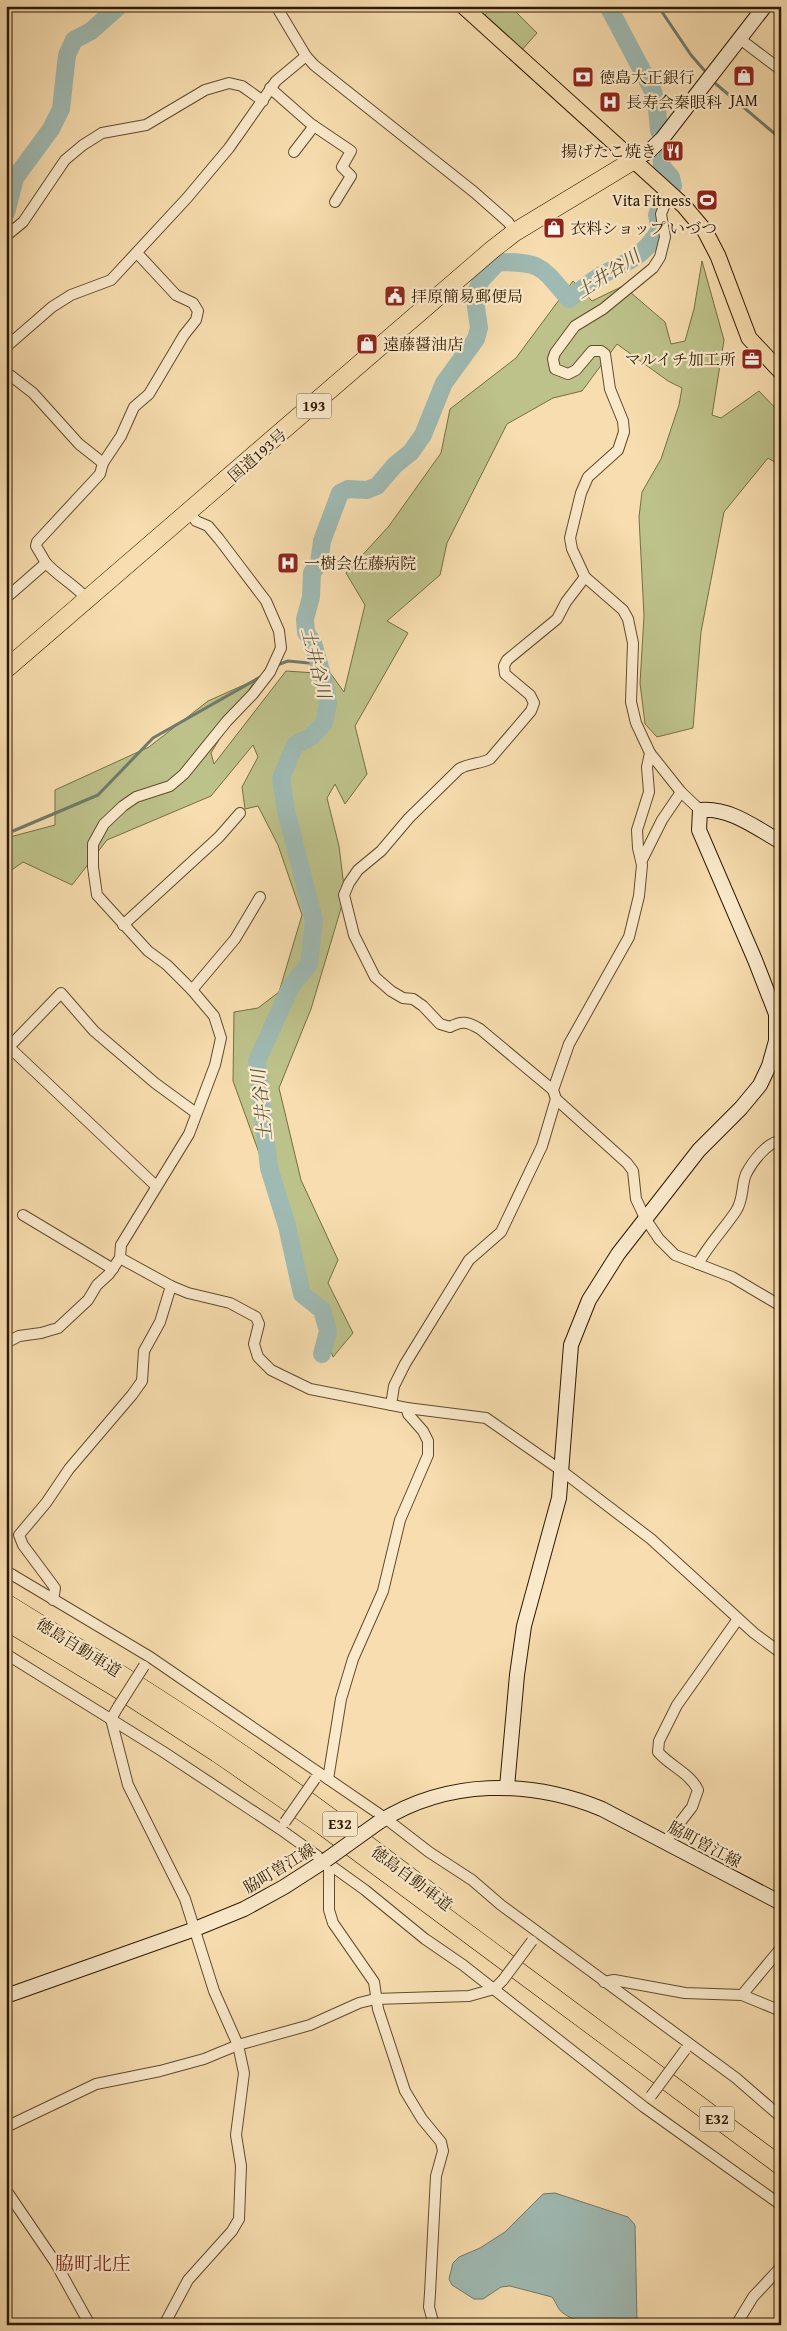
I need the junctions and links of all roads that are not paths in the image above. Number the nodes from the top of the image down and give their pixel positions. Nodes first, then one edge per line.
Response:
1 (276, 6) edge
2 (463, 6) edge
3 (765, 6) edge
4 (740, 39) junction
5 (306, 56) junction
6 (781, 70) edge
7 (270, 88) junction
8 (263, 100) junction
9 (314, 126) junction
10 (294, 152) dead end
11 (634, 160) junction
12 (669, 194) junction
13 (335, 202) dead end
14 (515, 232) junction
15 (6, 236) edge
16 (137, 253) junction
17 (6, 347) edge
18 (6, 372) edge
19 (781, 372) edge
20 (103, 463) junction
21 (190, 513) junction
22 (46, 563) junction
23 (585, 578) junction
24 (6, 598) edge
25 (87, 599) junction
26 (6, 669) edge
27 (650, 753) junction
28 (681, 792) junction
29 (700, 810) junction
30 (240, 813) dead end
31 (781, 842) edge
32 (642, 860) junction
33 (260, 897) dead end
34 (122, 925) junction
35 (192, 990) junction
36 (554, 1094) junction
37 (196, 1113) junction
38 (781, 1141) edge
39 (156, 1186) junction
40 (23, 1215) dead end
41 (645, 1218) junction
42 (120, 1258) junction
43 (698, 1264) junction
44 (113, 1269) junction
45 (171, 1286) junction
46 (781, 1306) edge
47 (6, 1343) edge
48 (391, 1405) junction
49 (407, 1408) junction
50 (562, 1471) junction
51 (6, 1571) edge
52 (53, 1600) junction
53 (6, 1603) edge
54 (738, 1619) junction
55 (6, 1621) edge
56 (781, 1653) edge
57 (6, 1654) edge
58 (150, 1657) junction
59 (111, 1719) junction
60 (317, 1776) junction
61 (328, 1779) junction
62 (507, 1787) junction
63 (382, 1820) junction
64 (282, 1826) junction
65 (665, 1842) junction
66 (326, 1863) junction
67 (781, 1903) edge
68 (195, 1929) junction
69 (539, 1931) junction
70 (781, 1948) edge
71 (604, 1982) junction
72 (494, 1989) junction
73 (742, 1995) junction
74 (6, 1996) edge
75 (376, 1999) junction
76 (781, 2010) edge
77 (238, 2045) junction
78 (686, 2047) junction
79 (654, 2071) junction
80 (644, 2107) junction
81 (781, 2117) edge
82 (6, 2128) edge
83 (781, 2166) edge
84 (6, 2190) edge
85 (781, 2205) edge
86 (781, 2267) edge
87 (90, 2325) edge
88 (164, 2325) edge
89 (434, 2325) edge
90 (736, 2325) edge

1 - 5 street
2 - 11 main road
3 - 4 street
4 - 6 street
4 - 11 street
5 - 7 street
5 - 14 street
7 - 8 street
7 - 9 street
8 - 15 street
8 - 16 street
9 - 10 street
9 - 13 street
11 - 12 main road
11 - 14 highway, 国道193号 / 193
12 - 19 main road
12 - 23 street
14 - 21 highway, 国道193号 / 193
16 - 17 street
16 - 20 street
18 - 20 street
20 - 22 street
21 - 25 highway, 国道193号 / 193
21 - 34 street
22 - 24 street
22 - 25 street
23 - 27 street
23 - 36 street
25 - 26 highway, 国道193号 / 193
27 - 28 street
27 - 32 street
28 - 29 street
28 - 32 street
29 - 31 street
29 - 41 street
30 - 34 street
32 - 36 street
33 - 35 street
34 - 35 street
35 - 37 street
36 - 41 street
36 - 48 street
37 - 39 street
37 - 39 street
38 - 43 street
39 - 42 street
40 - 44 street
41 - 43 street
41 - 50 street
42 - 44 street
42 - 45 street
43 - 46 street
44 - 47 street
45 - 48 street
45 - 52 street
48 - 49 street
49 - 50 street
49 - 61 street
50 - 54 street
50 - 62 street
51 - 52 street
52 - 58 street
53 - 79 highway, 徳島自動車道 / E32
54 - 56 street
54 - 65 street
55 - 79 highway, 徳島自動車道 / E32
57 - 59 street
58 - 59 street, bridge
58 - 60 street
59 - 64 street
59 - 68 street
60 - 61 street
60 - 64 street, bridge
61 - 63 street
62 - 63 street, 脇町曽江線
62 - 65 street, 脇町曽江線
63 - 66 street, 脇町曽江線, bridge
63 - 69 street
64 - 66 street
65 - 67 street, 脇町曽江線
66 - 68 street, 脇町曽江線
66 - 72 street
66 - 75 street
68 - 74 street, 脇町曽江線
68 - 77 street
69 - 71 street
69 - 72 street, bridge
70 - 73 street
71 - 73 street
71 - 78 street
72 - 75 street
72 - 80 street
73 - 76 street
75 - 77 street
75 - 89 street
77 - 82 street
77 - 88 street
78 - 80 street, bridge
78 - 81 street
79 - 83 highway, 徳島自動車道 / E32
80 - 85 street
84 - 87 street
86 - 90 street

